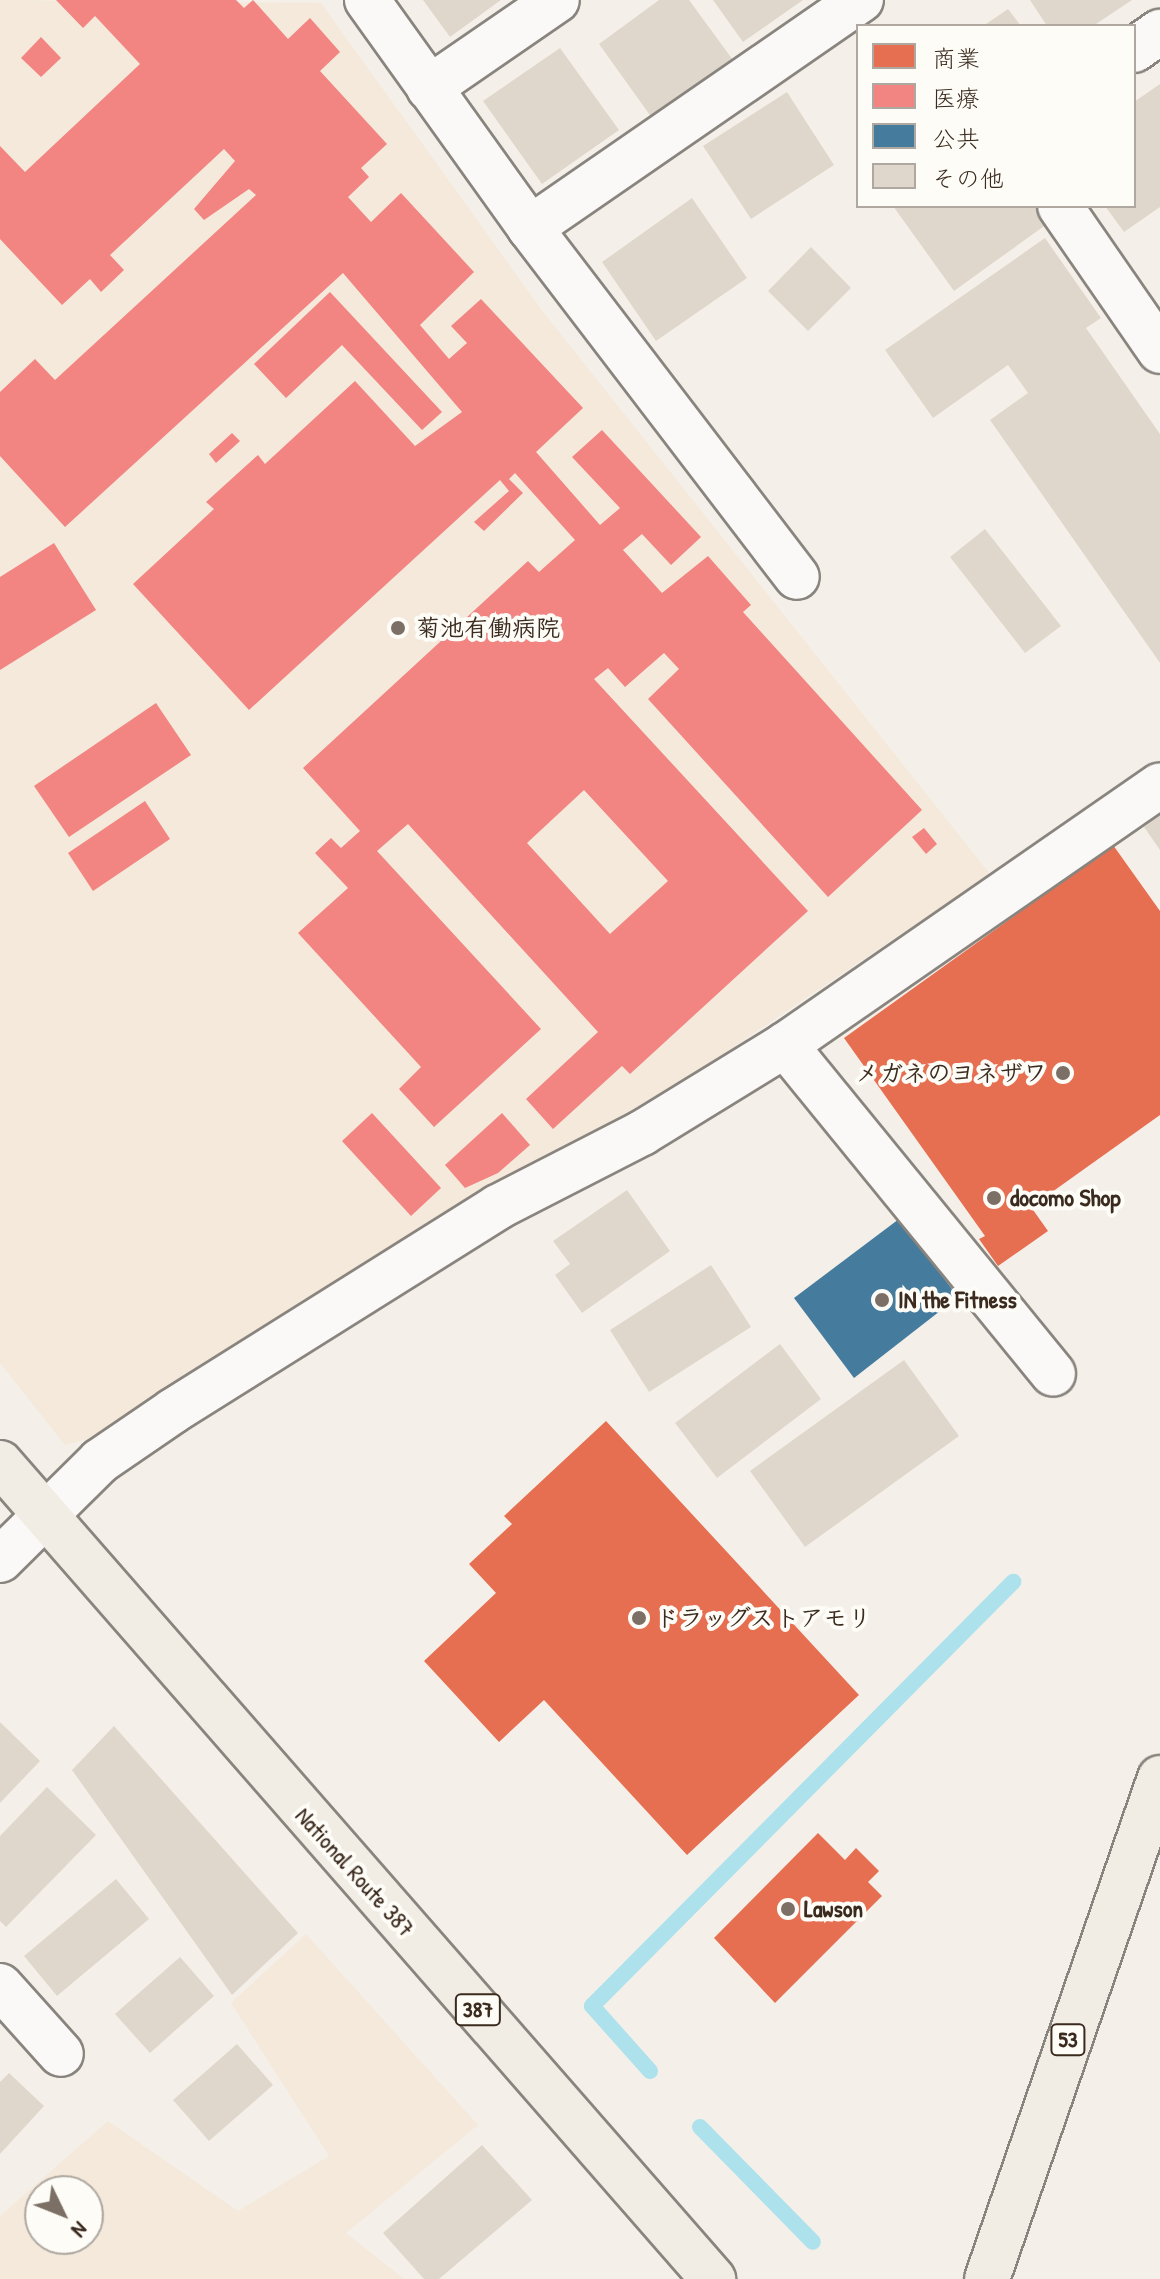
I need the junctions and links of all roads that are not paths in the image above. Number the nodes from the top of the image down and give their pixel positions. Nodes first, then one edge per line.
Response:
1 (367, 0) edge
2 (557, 0) edge
3 (861, 0) edge
4 (1160, 32) edge
5 (1136, 49) edge
6 (429, 88) junction
7 (1061, 208) edge
8 (530, 228) junction
9 (1160, 351) edge
10 (797, 577) dead end
11 (1160, 785) edge
12 (785, 1045) junction
13 (1053, 1374) dead end
14 (0, 1463) edge
15 (44, 1517) junction
16 (0, 1560) edge
17 (1160, 1778) edge
18 (0, 1986) edge
19 (61, 2054) dead end
20 (713, 2279) edge
21 (987, 2279) edge

1 - 6 street
2 - 6 street
3 - 8 street
4 - 5 street
6 - 8 street
7 - 9 street
8 - 10 street
11 - 12 street
12 - 13 street
12 - 15 street
14 - 15 main road, National Route 387 / 387
15 - 16 street
15 - 20 main road, National Route 387 / 387
17 - 21 main road, 53
18 - 19 street

